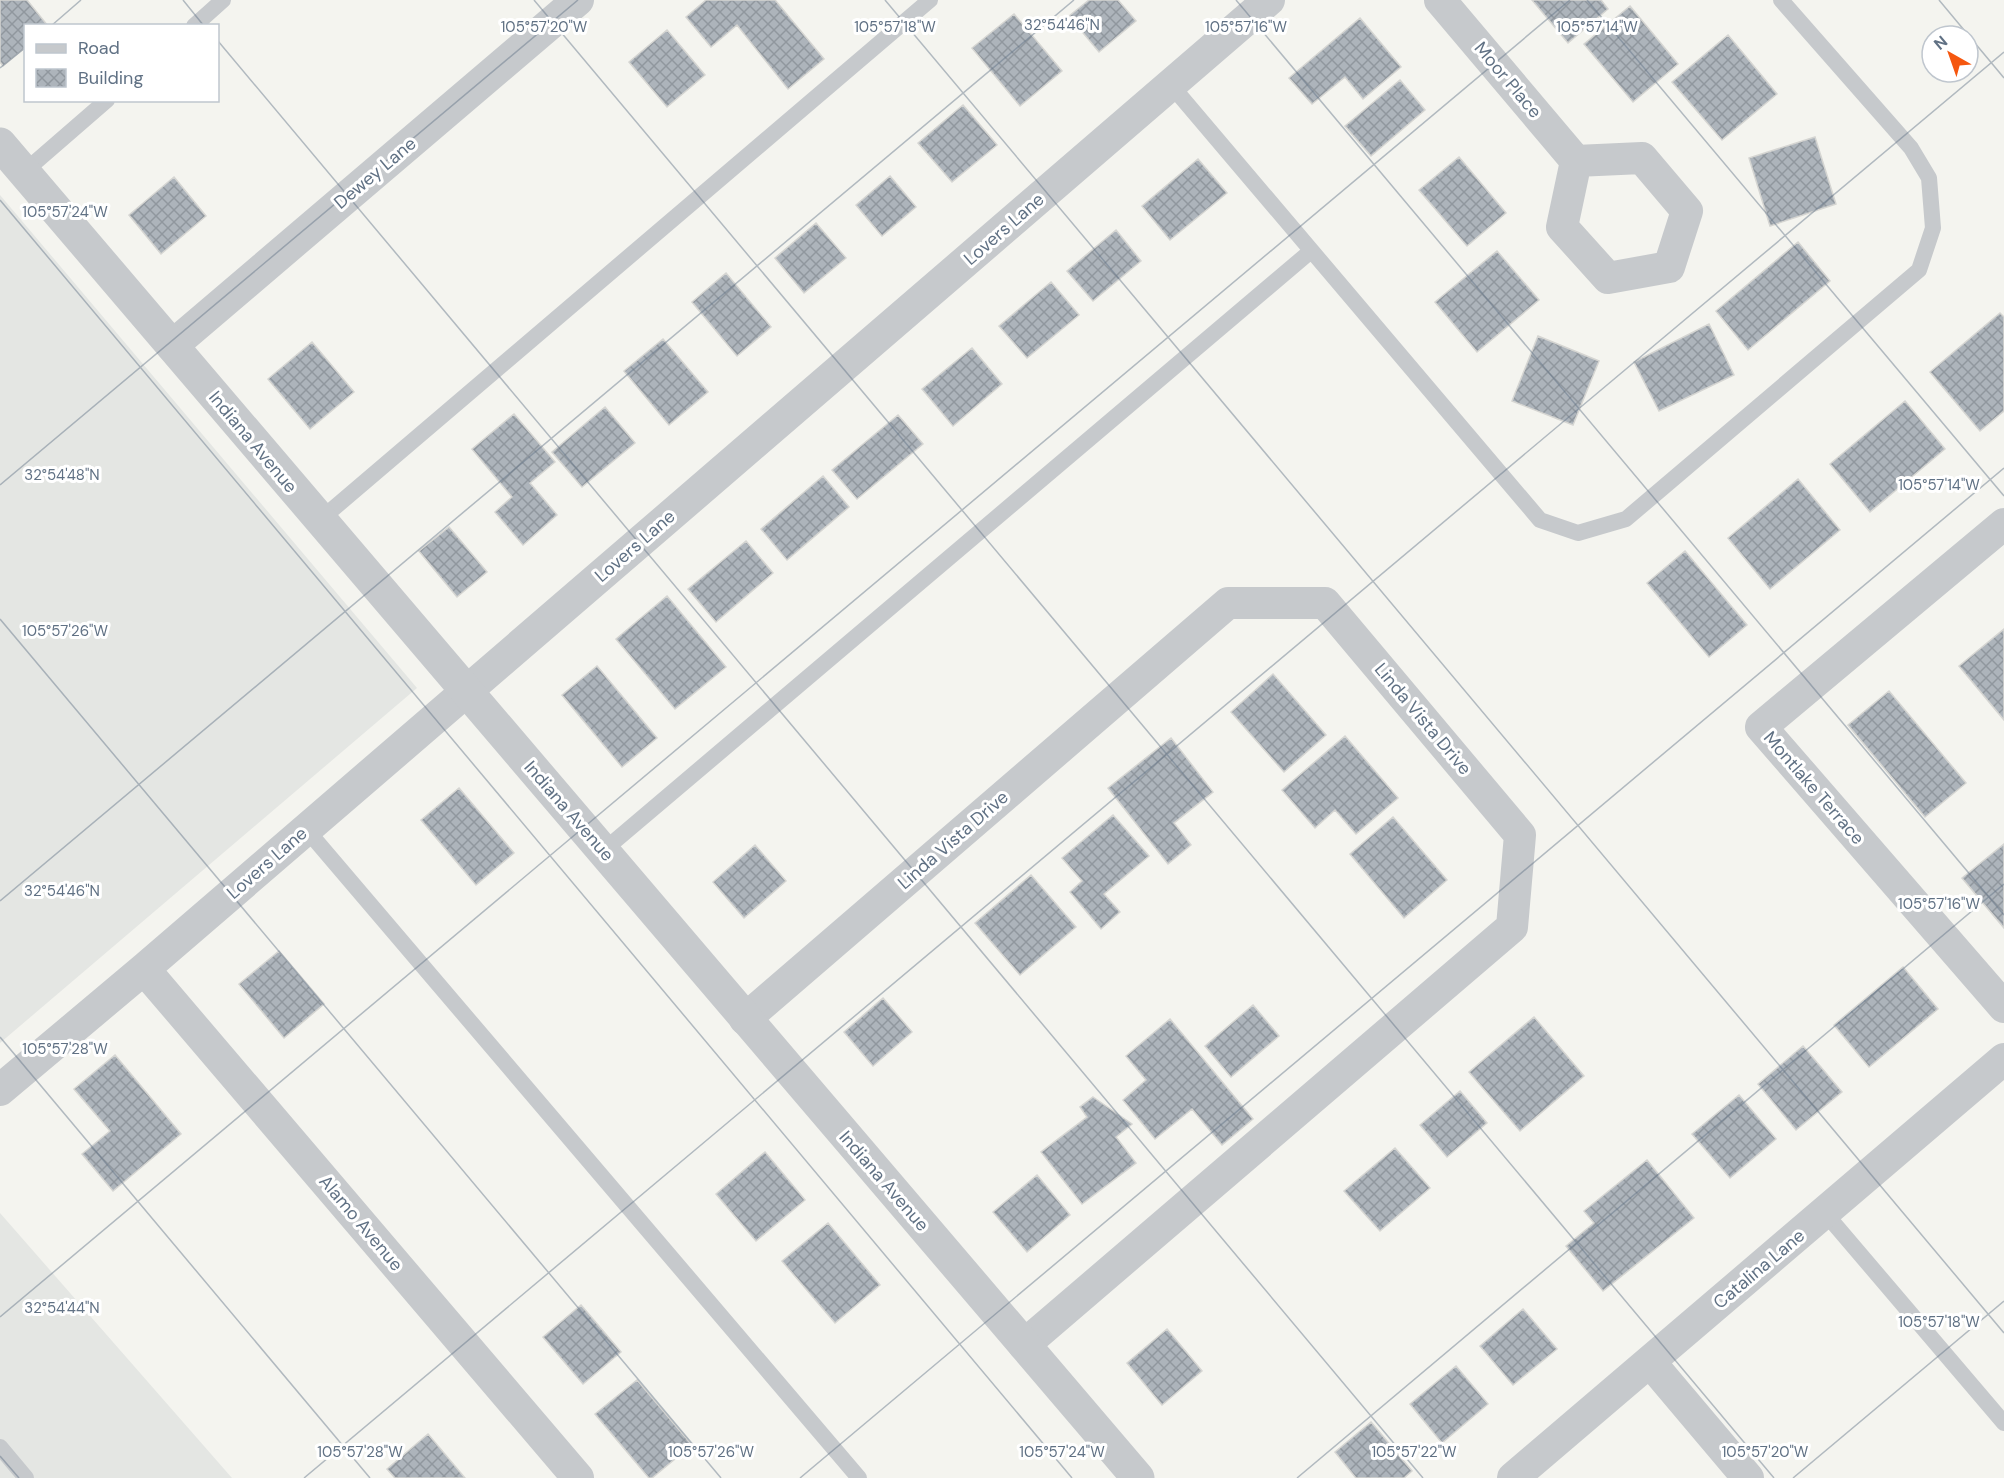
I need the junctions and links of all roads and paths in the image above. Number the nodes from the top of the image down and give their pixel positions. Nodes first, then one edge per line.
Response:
1 (223, 0) edge
2 (579, 0) edge
3 (930, 0) edge
4 (1269, 0) edge
5 (1440, 0) edge
6 (1781, 0) edge
7 (196, 24) edge
8 (1171, 85) junction
9 (104, 102) edge
10 (1576, 161) dead end
11 (10, 164) edge
12 (1311, 251) junction
13 (172, 346) junction
14 (320, 520) junction
15 (2004, 524) edge
16 (466, 691) junction
17 (306, 829) junction
18 (603, 851) junction
19 (144, 969) junction
20 (2004, 1007) edge
21 (745, 1019) junction
22 (2001, 1068) edge
23 (0, 1090) edge
24 (1825, 1213) junction
25 (1024, 1345) junction
26 (1650, 1362) junction
27 (2004, 1423) edge
28 (0, 1447) edge
29 (26, 1478) edge
30 (578, 1478) edge
31 (859, 1478) edge
32 (1138, 1478) edge
33 (1514, 1478) edge
34 (1748, 1478) edge

1 - 7 lane
2 - 13 street, Dewey Lane
3 - 14 lane
4 - 8 street, Lovers Lane
5 - 10 street, Moor Place
6 - 12 lane
8 - 12 lane
8 - 16 street, Lovers Lane
9 - 11 lane
11 - 13 street, Indiana Avenue
12 - 18 lane
13 - 14 street, Indiana Avenue
14 - 16 street, Indiana Avenue
15 - 20 street, Montlake Terrace
16 - 17 street, Lovers Lane
16 - 18 street, Indiana Avenue
17 - 19 street, Lovers Lane
17 - 31 lane
18 - 21 street, Indiana Avenue
19 - 23 street, Lovers Lane
19 - 30 street, Alamo Avenue
21 - 25 street, Indiana Avenue
21 - 25 street, Linda Vista Drive
22 - 24 street, Catalina Lane
24 - 26 street, Catalina Lane
24 - 27 lane
25 - 32 street, Indiana Avenue
26 - 33 street, Catalina Lane
26 - 34 street
28 - 29 lane

